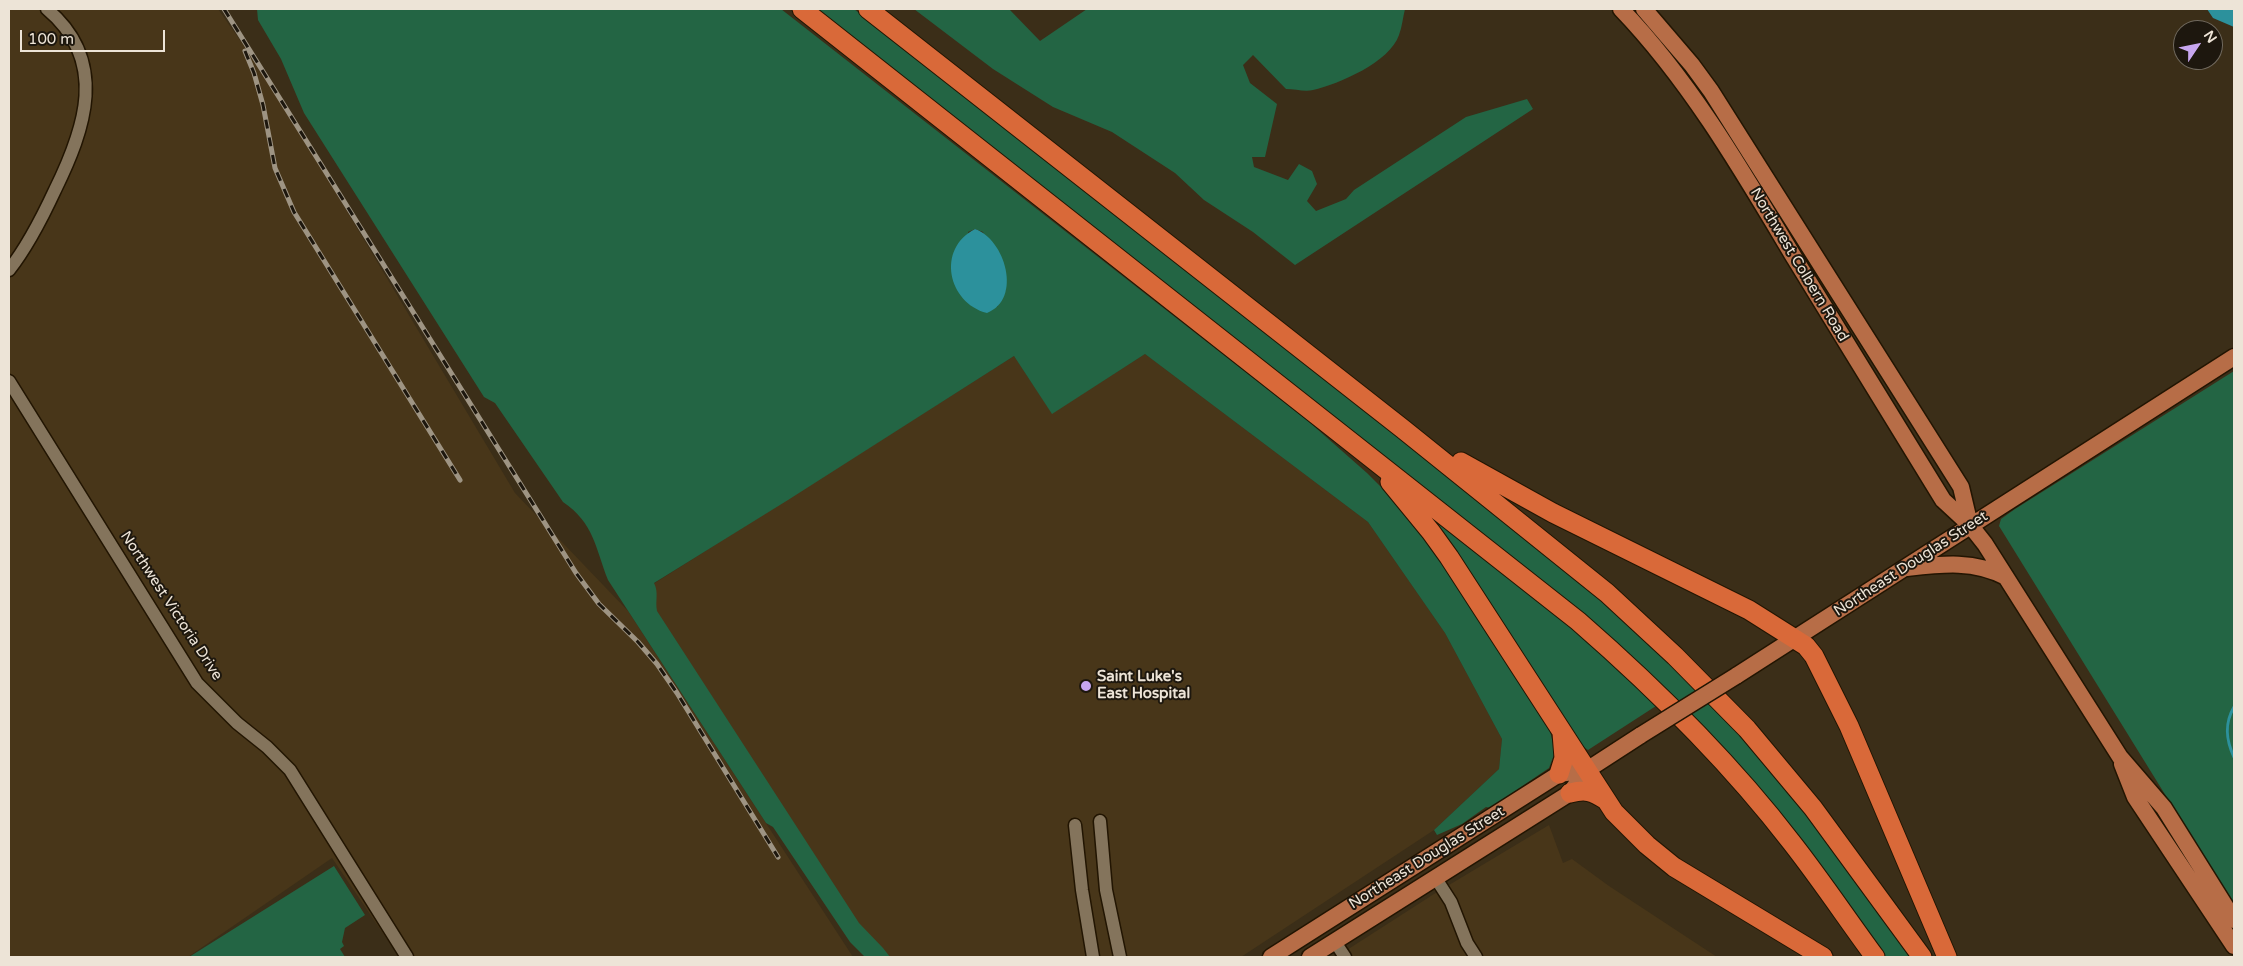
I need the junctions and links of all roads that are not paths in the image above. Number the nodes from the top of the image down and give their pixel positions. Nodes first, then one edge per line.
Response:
1 (47, 9) edge
2 (802, 9) edge
3 (868, 9) edge
4 (1621, 9) edge
5 (1644, 9) edge
6 (1680, 51) junction
7 (1666, 62) junction
8 (9, 270) edge
9 (2234, 357) edge
10 (9, 381) edge
11 (1403, 429) junction
12 (1338, 430) junction
13 (1970, 525) junction
14 (1905, 568) junction
15 (2006, 578) junction
16 (1795, 638) junction
17 (1562, 732) junction
18 (2120, 757) junction
19 (1587, 770) junction
20 (1560, 774) junction
21 (1570, 793) junction
22 (1606, 800) junction
23 (1100, 821) dead end
24 (1075, 825) dead end
25 (1435, 876) junction
26 (2234, 920) edge
27 (1335, 942) junction
28 (2234, 946) edge
29 (407, 957) edge
30 (1093, 957) edge
31 (1120, 957) edge
32 (1271, 957) edge
33 (1310, 957) edge
34 (1345, 957) edge
35 (1476, 957) edge
36 (1823, 957) edge
37 (1875, 957) edge
38 (1922, 957) edge
39 (1947, 957) edge

1 - 8 street
2 - 12 highway
3 - 11 highway
4 - 7 main road, Northwest Colbern Road
5 - 6 main road, Northwest Colbern Road
6 - 7 main road
6 - 13 main road, Northwest Colbern Road
7 - 13 main road, Northwest Colbern Road
9 - 13 main road, Northeast Douglas Street
10 - 29 street, Northwest Victoria Drive
11 - 16 highway
11 - 38 highway
12 - 17 highway
12 - 37 highway
13 - 14 main road, Northeast Douglas Street
13 - 15 main road, Northwest Colbern Road
14 - 15 main road
14 - 16 main road, Northeast Douglas Street
15 - 18 main road, Northwest Colbern Road
16 - 19 main road, Northeast Douglas Street, bridge
16 - 39 highway
17 - 19 highway
17 - 20 highway
18 - 26 main road
18 - 28 main road
19 - 20 main road, Northeast Douglas Street
19 - 21 main road, Northeast Douglas Street
19 - 22 highway
20 - 32 main road, Northeast Douglas Street
21 - 22 highway
21 - 25 main road, Northeast Douglas Street
22 - 36 highway
23 - 31 street
24 - 30 street
25 - 27 main road, Northeast Douglas Street
25 - 35 street
27 - 33 main road, Northeast Douglas Street
27 - 34 street

